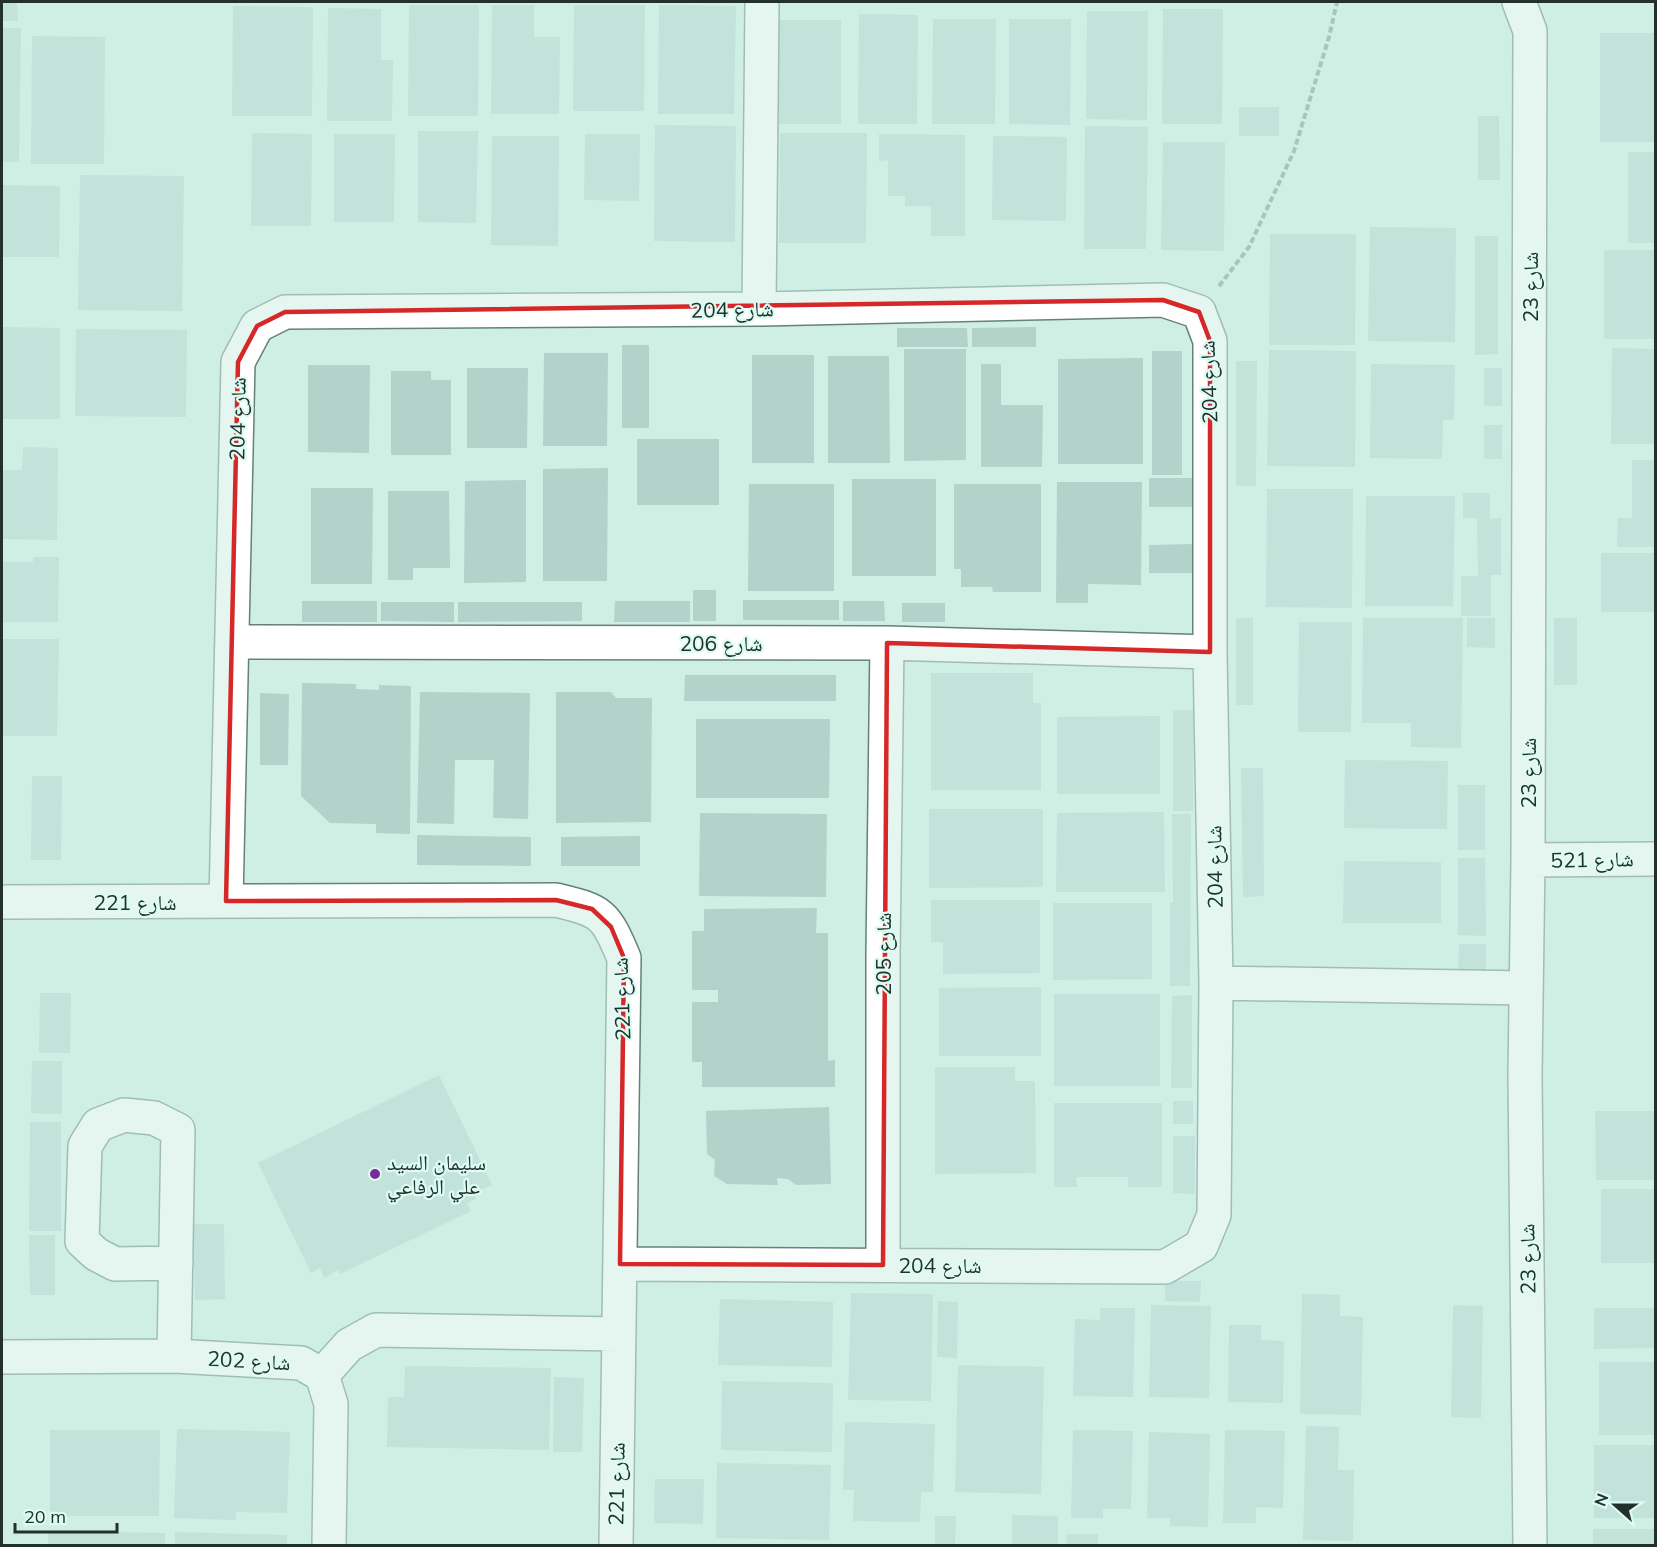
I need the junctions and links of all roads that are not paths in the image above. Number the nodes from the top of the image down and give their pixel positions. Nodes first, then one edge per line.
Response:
1 (762, 2) edge
2 (1519, 2) edge
3 (759, 309) junction
4 (232, 642) junction
5 (887, 643) junction
6 (1210, 652) junction
7 (1656, 858) edge
8 (1528, 860) junction
9 (226, 901) junction
10 (2, 902) edge
11 (1216, 984) junction
12 (1526, 988) junction
13 (176, 1263) junction
14 (620, 1264) junction
15 (883, 1265) junction
16 (618, 1334) junction
17 (174, 1356) junction
18 (2, 1357) edge
19 (322, 1375) junction
20 (329, 1545) edge
21 (616, 1545) edge
22 (1530, 1545) edge

1 - 3 street
2 - 8 street, شارع 23
3 - 4 street, شارع 204
3 - 6 street, شارع 204
4 - 5 street, شارع 206
4 - 9 street, شارع 204
5 - 6 street, شارع 206
5 - 15 street, شارع 205
6 - 11 street, شارع 204
7 - 8 street, شارع 521
8 - 12 street, شارع 23
9 - 10 street, شارع 221
9 - 14 street, شارع 221
11 - 12 street
11 - 15 street, شارع 204
12 - 22 street, شارع 23
13 - 13 street
13 - 17 street
14 - 15 street, شارع 204
14 - 16 street, شارع 221
16 - 19 street
16 - 21 street, شارع 221
17 - 18 street, شارع 202
17 - 19 street, شارع 202
19 - 20 street

